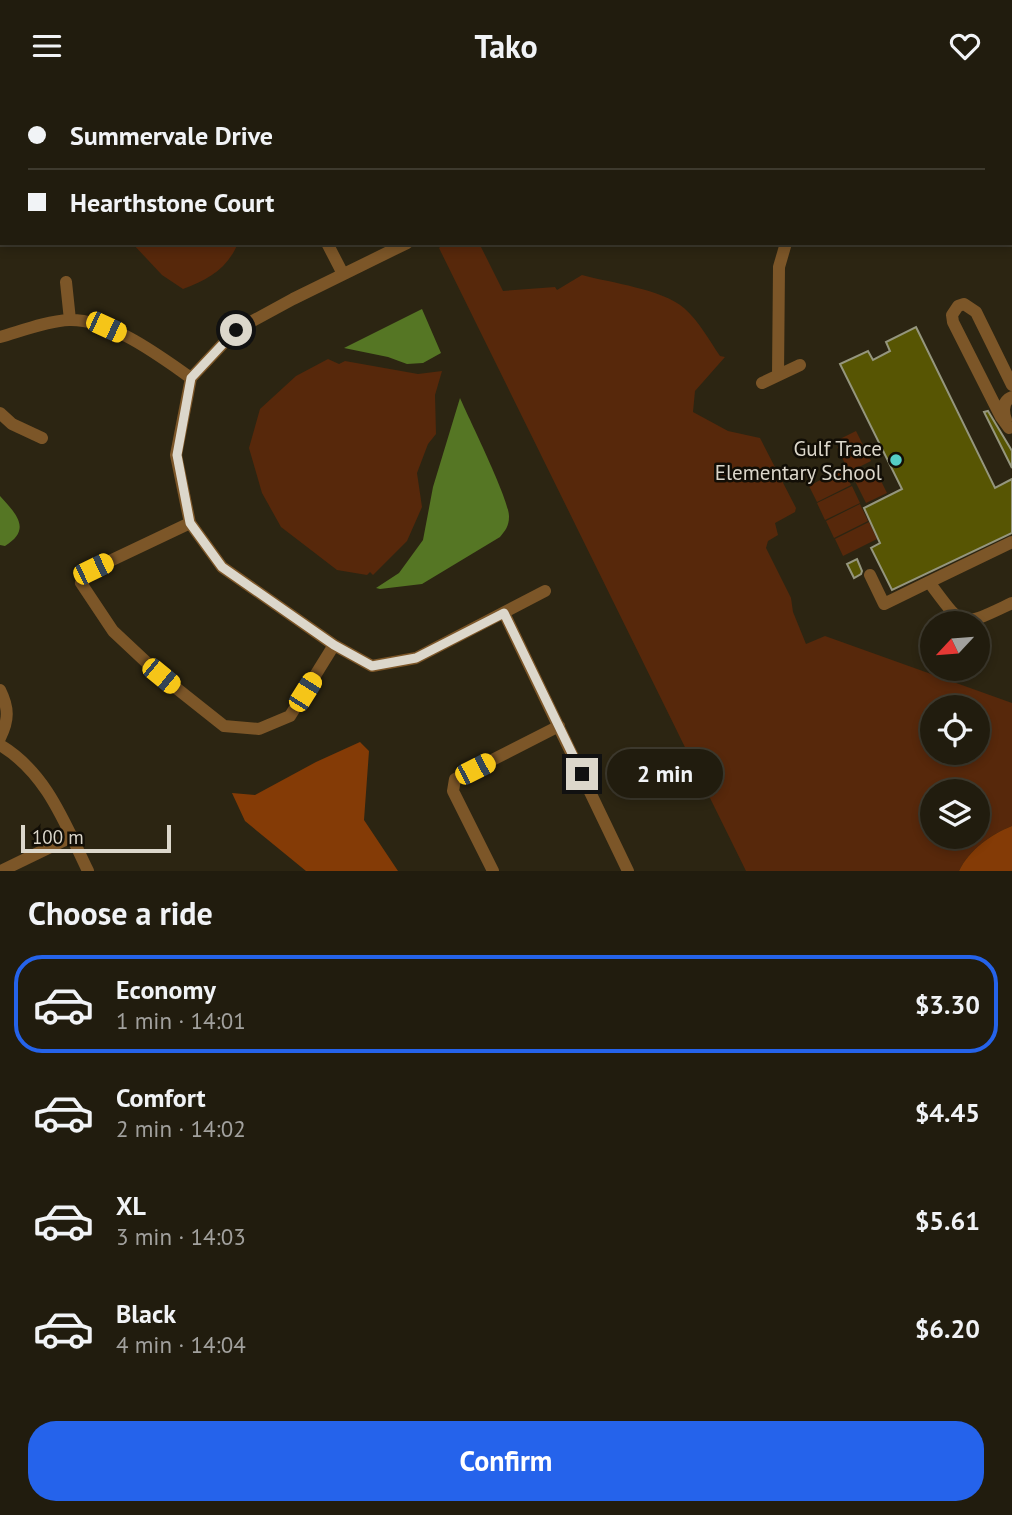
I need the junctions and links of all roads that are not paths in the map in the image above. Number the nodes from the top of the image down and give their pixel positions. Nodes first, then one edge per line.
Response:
1 (328, 245) edge
2 (403, 245) edge
3 (785, 245) edge
4 (343, 275) junction
5 (66, 282) dead end
6 (70, 320) junction
7 (0, 337) edge
8 (800, 365) dead end
9 (778, 375) junction
10 (191, 378) junction
11 (762, 383) dead end
12 (1012, 385) edge
13 (1012, 397) edge
14 (0, 413) edge
15 (1011, 431) edge
16 (42, 438) dead end
17 (190, 523) junction
18 (1012, 543) edge
19 (870, 575) dead end
20 (929, 582) junction
21 (545, 591) dead end
22 (1012, 603) edge
23 (504, 613) junction
24 (334, 645) junction
25 (0, 690) edge
26 (559, 726) junction
27 (0, 738) edge
28 (0, 745) edge
29 (71, 837) junction
30 (1, 871) edge
31 (88, 871) edge
32 (493, 871) edge
33 (628, 871) edge

1 - 4 street
2 - 4 street
3 - 9 street
4 - 10 street
5 - 6 street
6 - 7 street
6 - 10 street
8 - 9 street
9 - 11 street
10 - 17 street
12 - 15 street
13 - 15 street
14 - 16 street
17 - 24 street
17 - 24 street
18 - 20 street
19 - 20 street
20 - 22 street
21 - 23 street
23 - 24 street
23 - 26 street
25 - 27 street
26 - 32 street
26 - 33 street
28 - 29 street
29 - 30 street
29 - 31 street

